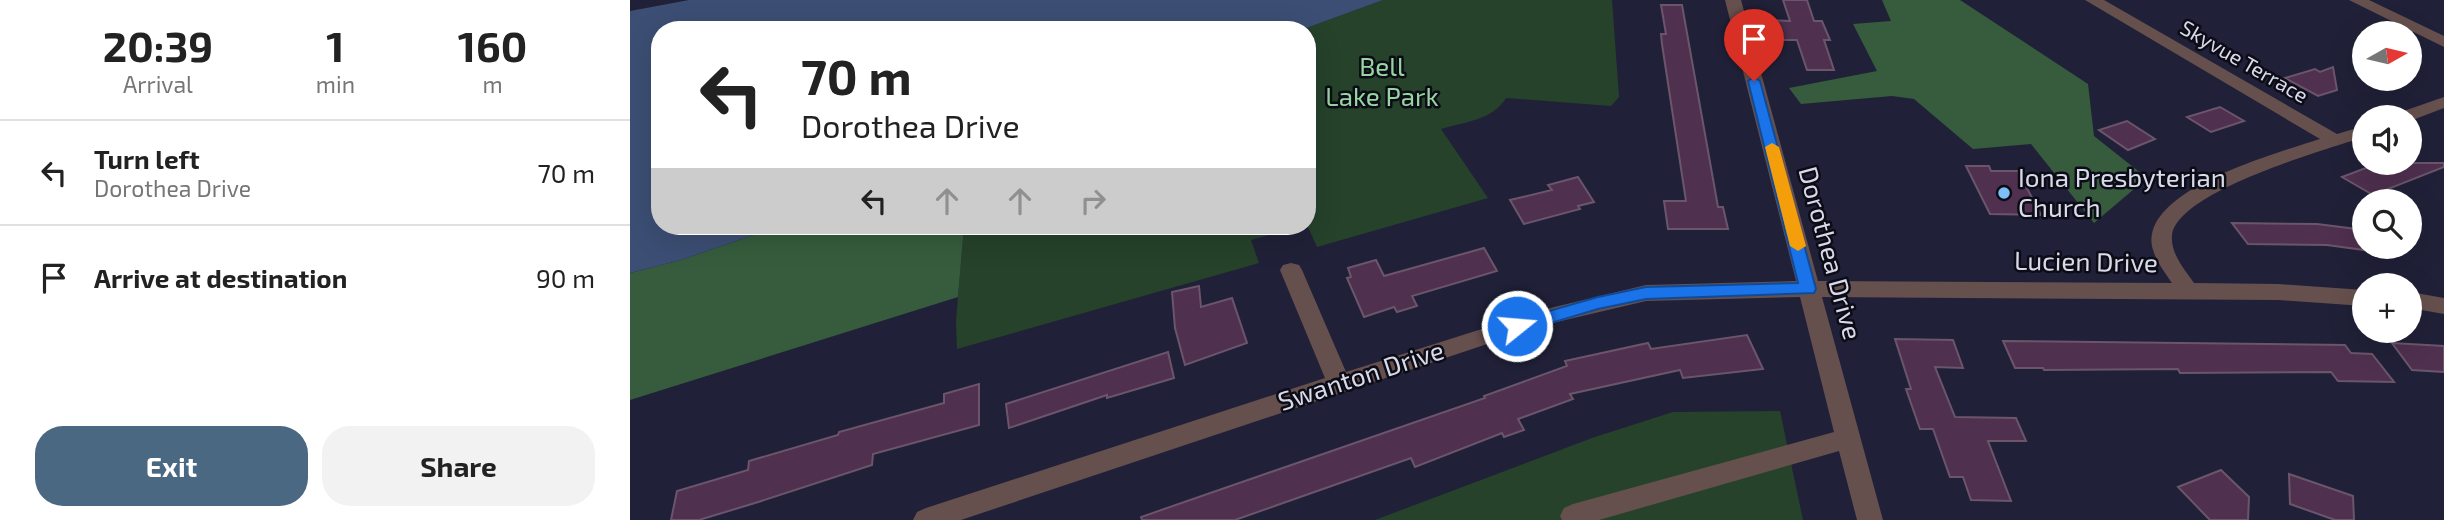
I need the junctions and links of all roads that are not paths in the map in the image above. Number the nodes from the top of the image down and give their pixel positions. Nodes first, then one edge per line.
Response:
1 (1733, 0) edge
2 (2093, 0) edge
3 (2357, 0) edge
4 (2444, 42) edge
5 (2444, 102) edge
6 (2422, 110) edge
7 (2352, 135) edge
8 (2336, 141) junction
9 (1291, 270) dead end
10 (1808, 289) junction
11 (2188, 291) junction
12 (2352, 297) edge
13 (2422, 302) edge
14 (2444, 306) edge
15 (1339, 383) junction
16 (1849, 439) junction
17 (1573, 516) dead end
18 (926, 520) edge
19 (1870, 520) edge

1 - 10 street, Dorothea Drive
2 - 8 street, Skyvue Terrace
3 - 4 street
5 - 6 street
7 - 8 street
8 - 11 street
9 - 15 street
10 - 11 street, Lucien Drive
10 - 15 street, Swanton Drive
10 - 16 street, Dorothea Drive
11 - 12 street, Lucien Drive
13 - 14 street
15 - 18 street, Swanton Drive
16 - 17 street
16 - 19 street, Dorothea Drive

